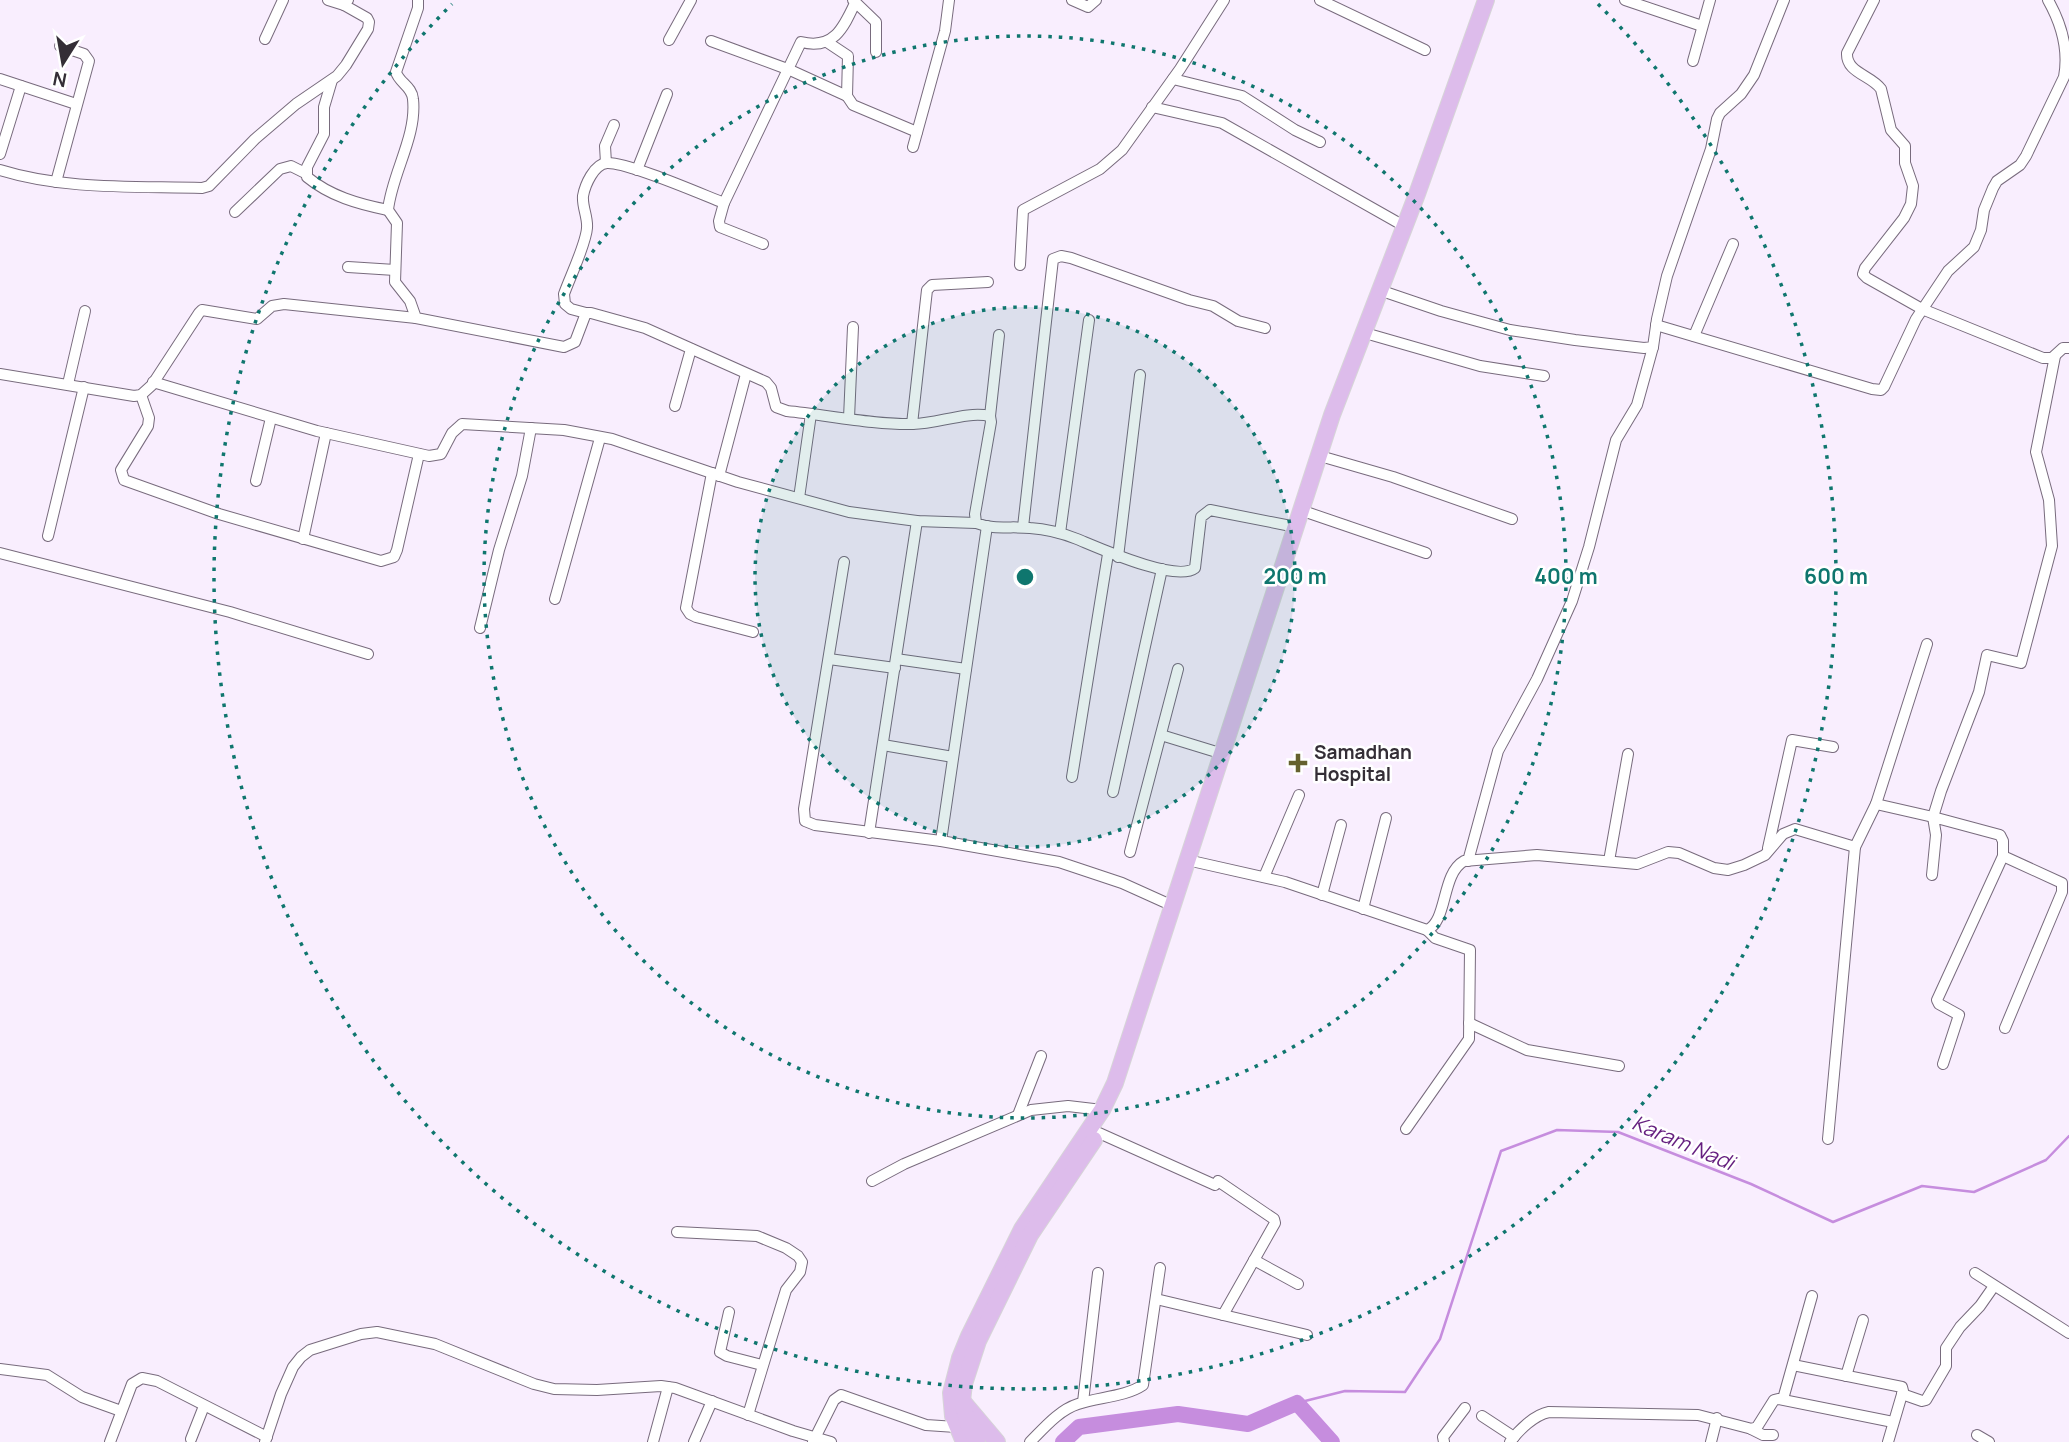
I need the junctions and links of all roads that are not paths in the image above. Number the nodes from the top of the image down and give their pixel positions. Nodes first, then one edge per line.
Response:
1 (283, 0) edge
2 (328, 0) edge
3 (418, 0) edge
4 (691, 0) edge
5 (949, 0) edge
6 (1072, 0) edge
7 (1096, 0) edge
8 (1224, 0) edge
9 (1320, 0) edge
10 (1486, 0) edge
11 (1495, 0) edge
12 (1625, 0) edge
13 (1710, 0) edge
14 (1784, 0) edge
15 (1874, 0) edge
16 (2048, 0) edge
17 (854, 2) edge
18 (346, 3) edge
19 (1702, 26) junction
20 (265, 39) dead end
21 (669, 40) dead end
22 (711, 41) dead end
23 (827, 42) junction
24 (60, 46) dead end
25 (1425, 50) dead end
26 (876, 52) dead end
27 (1693, 61) dead end
28 (788, 71) junction
29 (0, 79) edge
30 (332, 79) junction
31 (1173, 79) junction
32 (21, 86) junction
33 (667, 94) dead end
34 (847, 96) junction
35 (76, 104) junction
36 (1152, 107) junction
37 (614, 125) dead end
38 (917, 132) junction
39 (1320, 142) dead end
40 (914, 147) dead end
41 (0, 155) edge
42 (607, 163) junction
43 (0, 170) edge
44 (637, 170) junction
45 (305, 173) junction
46 (56, 182) junction
47 (724, 203) junction
48 (235, 212) dead end
49 (391, 214) junction
50 (1404, 226) junction
51 (763, 244) dead end
52 (1733, 244) dead end
53 (1020, 265) dead end
54 (348, 267) dead end
55 (395, 270) junction
56 (988, 282) dead end
57 (1388, 293) junction
58 (1922, 309) junction
59 (85, 312) dead end
60 (586, 313) junction
61 (416, 318) junction
62 (1089, 320) dead end
63 (1656, 324) junction
64 (853, 327) dead end
65 (1265, 328) dead end
66 (999, 335) dead end
67 (1372, 335) junction
68 (1694, 336) junction
69 (1653, 347) junction
70 (2069, 348) edge
71 (691, 349) junction
72 (2055, 356) junction
73 (1357, 360) junction
74 (0, 374) edge
75 (746, 374) junction
76 (1140, 375) dead end
77 (1544, 376) dead end
78 (153, 382) junction
79 (68, 384) junction
80 (84, 387) junction
81 (141, 395) junction
82 (675, 406) dead end
83 (811, 414) junction
84 (990, 416) junction
85 (271, 418) junction
86 (849, 418) junction
87 (912, 424) junction
88 (531, 428) junction
89 (326, 433) junction
90 (600, 438) junction
91 (419, 454) junction
92 (1327, 458) junction
93 (715, 474) junction
94 (256, 481) dead end
95 (799, 498) junction
96 (1309, 513) junction
97 (1512, 519) dead end
98 (917, 521) junction
99 (976, 523) junction
100 (987, 526) junction
101 (1023, 527) junction
102 (1296, 527) junction
103 (1060, 533) junction
104 (48, 536) dead end
105 (303, 539) junction
106 (1426, 553) dead end
107 (0, 554) edge
108 (1113, 555) junction
109 (844, 562) dead end
110 (1162, 569) junction
111 (555, 598) dead end
112 (480, 628) dead end
113 (753, 632) dead end
114 (1927, 644) dead end
115 (368, 654) dead end
116 (829, 659) junction
117 (896, 664) junction
118 (1178, 669) dead end
119 (966, 670) junction
120 (1161, 735) junction
121 (883, 745) junction
122 (1833, 747) dead end
123 (1223, 754) junction
124 (1628, 754) dead end
125 (953, 757) junction
126 (1072, 777) dead end
127 (1113, 792) dead end
128 (1299, 795) dead end
129 (1876, 804) junction
130 (1933, 817) junction
131 (1386, 818) dead end
132 (1341, 825) dead end
133 (869, 833) junction
134 (941, 841) junction
135 (1855, 847) junction
136 (1130, 852) dead end
137 (1768, 852) junction
138 (2003, 856) junction
139 (1468, 861) junction
140 (1609, 861) junction
141 (1196, 862) junction
142 (1933, 875) dead end
143 (1264, 877) junction
144 (1322, 895) junction
145 (1172, 906) junction
146 (1363, 909) junction
147 (1427, 930) junction
148 (1469, 1023) junction
149 (2005, 1028) dead end
150 (1041, 1056) dead end
151 (1943, 1064) dead end
152 (1619, 1066) dead end
153 (1102, 1110) junction
154 (1018, 1115) junction
155 (1406, 1129) dead end
156 (1099, 1133) junction
157 (1828, 1139) dead end
158 (872, 1181) dead end
159 (677, 1232) dead end
160 (1254, 1260) junction
161 (1160, 1268) dead end
162 (1098, 1273) dead end
163 (1975, 1273) dead end
164 (1298, 1284) dead end
165 (1994, 1286) junction
166 (1812, 1296) dead end
167 (1156, 1299) junction
168 (729, 1311) dead end
169 (1223, 1315) junction
170 (1863, 1320) dead end
171 (2069, 1333) edge
172 (1307, 1335) dead end
173 (1793, 1365) junction
174 (762, 1366) junction
175 (0, 1369) edge
176 (1846, 1376) junction
177 (959, 1382) junction
178 (668, 1387) junction
179 (1902, 1394) junction
180 (1783, 1399) junction
181 (712, 1401) junction
182 (962, 1401) junction
183 (1083, 1402) junction
184 (204, 1406) junction
185 (1465, 1408) dead end
186 (121, 1411) junction
187 (748, 1415) junction
188 (1482, 1416) dead end
189 (1717, 1418) junction
190 (1893, 1422) junction
191 (1751, 1429) junction
192 (1773, 1434) dead end
193 (1977, 1435) dead end
194 (191, 1439) dead end
195 (964, 1439) edge
196 (1512, 1439) edge
197 (266, 1440) edge
198 (814, 1440) edge
199 (110, 1442) edge
200 (653, 1442) edge
201 (694, 1442) edge
202 (831, 1442) edge
203 (997, 1442) edge
204 (1030, 1442) edge
205 (1444, 1442) edge
206 (1711, 1442) edge
207 (1888, 1442) edge
208 (1989, 1442) edge

1 - 20 street
2 - 18 street
3 - 49 street
4 - 21 street
5 - 38 street
6 - 7 street
8 - 31 street
9 - 25 street
10 - 50 main road
11 - 57 main road
12 - 19 street
13 - 19 street
14 - 63 street
15 - 58 street
16 - 58 street
17 - 23 street
17 - 26 street
18 - 30 street
19 - 27 street
22 - 28 street
23 - 28 street
23 - 34 street
24 - 35 street
28 - 34 street
28 - 47 street
29 - 32 street
30 - 45 street
30 - 46 street
31 - 36 street
31 - 39 street
32 - 35 street
32 - 41 street
33 - 44 street
34 - 38 street
35 - 46 street
36 - 50 street
36 - 53 street
37 - 42 street
38 - 40 street
42 - 44 street
42 - 60 street
43 - 46 street
44 - 47 street
45 - 48 street
45 - 49 street
47 - 51 street
49 - 55 street
50 - 73 main road
52 - 68 street
54 - 55 street
55 - 61 street
56 - 87 street
57 - 67 main road
57 - 69 street
58 - 68 street
58 - 72 street
59 - 79 street
60 - 61 street
60 - 71 street
61 - 78 street
62 - 103 street
63 - 68 street
63 - 69 street
64 - 86 street
65 - 101 street
66 - 84 street
67 - 73 main road
67 - 77 street
69 - 139 street
70 - 72 street
71 - 75 street
71 - 82 street
72 - 130 street
73 - 92 main road
73 - 102 main road
74 - 79 street
75 - 83 street
75 - 93 street
76 - 108 street
78 - 81 street
78 - 85 street
79 - 80 street
80 - 81 street
80 - 104 street
81 - 105 street
83 - 86 street
83 - 95 street
84 - 87 street
84 - 99 street
85 - 89 street
85 - 94 street
86 - 87 street
88 - 90 street
88 - 91 street
88 - 112 street
89 - 91 street
89 - 105 street
90 - 93 street
90 - 111 street
91 - 105 street
92 - 96 main road
92 - 97 street
93 - 95 street
93 - 113 street
95 - 98 street
96 - 106 street
96 - 141 main road
98 - 99 street
98 - 117 street
99 - 100 street
100 - 101 street
100 - 119 street
101 - 103 street
102 - 110 street
102 - 123 main road
103 - 108 street
107 - 115 street
108 - 110 street
108 - 126 street
109 - 116 street
110 - 127 street
114 - 129 street
116 - 117 street
116 - 133 street
117 - 119 street
117 - 121 street
118 - 120 street
119 - 125 street
120 - 123 street
120 - 136 street
121 - 125 street
121 - 133 street
122 - 137 street
123 - 145 main road
124 - 140 street
125 - 134 street
128 - 143 street
129 - 130 street
129 - 135 street
130 - 138 street
130 - 142 street
131 - 146 street
132 - 144 street
133 - 134 street
134 - 145 street
135 - 137 street
135 - 157 street
137 - 140 street
138 - 149 street
138 - 151 street
139 - 140 street
139 - 147 street
141 - 143 street
141 - 156 main road
143 - 144 street
144 - 146 street
145 - 153 main road
146 - 147 street
147 - 148 street
148 - 152 street
148 - 155 street
150 - 154 street
153 - 154 street
153 - 177 main road
154 - 158 street
156 - 160 street
156 - 177 main road
159 - 174 street
160 - 164 street
160 - 169 street
161 - 167 street
162 - 183 street
163 - 165 street
165 - 171 street
165 - 179 street
166 - 173 street
167 - 169 street
167 - 183 street
168 - 174 street
169 - 172 street
170 - 176 street
173 - 176 street
173 - 180 street
174 - 187 street
175 - 186 street
176 - 179 street
177 - 182 main road
177 - 195 main road
178 - 181 street
178 - 197 street
178 - 200 street
179 - 190 street
180 - 190 street
180 - 191 street
181 - 187 street
181 - 201 street
182 - 195 main road
182 - 203 main road
183 - 204 street
184 - 186 street
184 - 194 street
184 - 197 street
185 - 205 street
186 - 199 street
187 - 198 street
188 - 196 street
189 - 191 street
189 - 196 street
189 - 206 street
190 - 207 street
191 - 192 street
193 - 208 street
195 - 198 street
198 - 202 street

